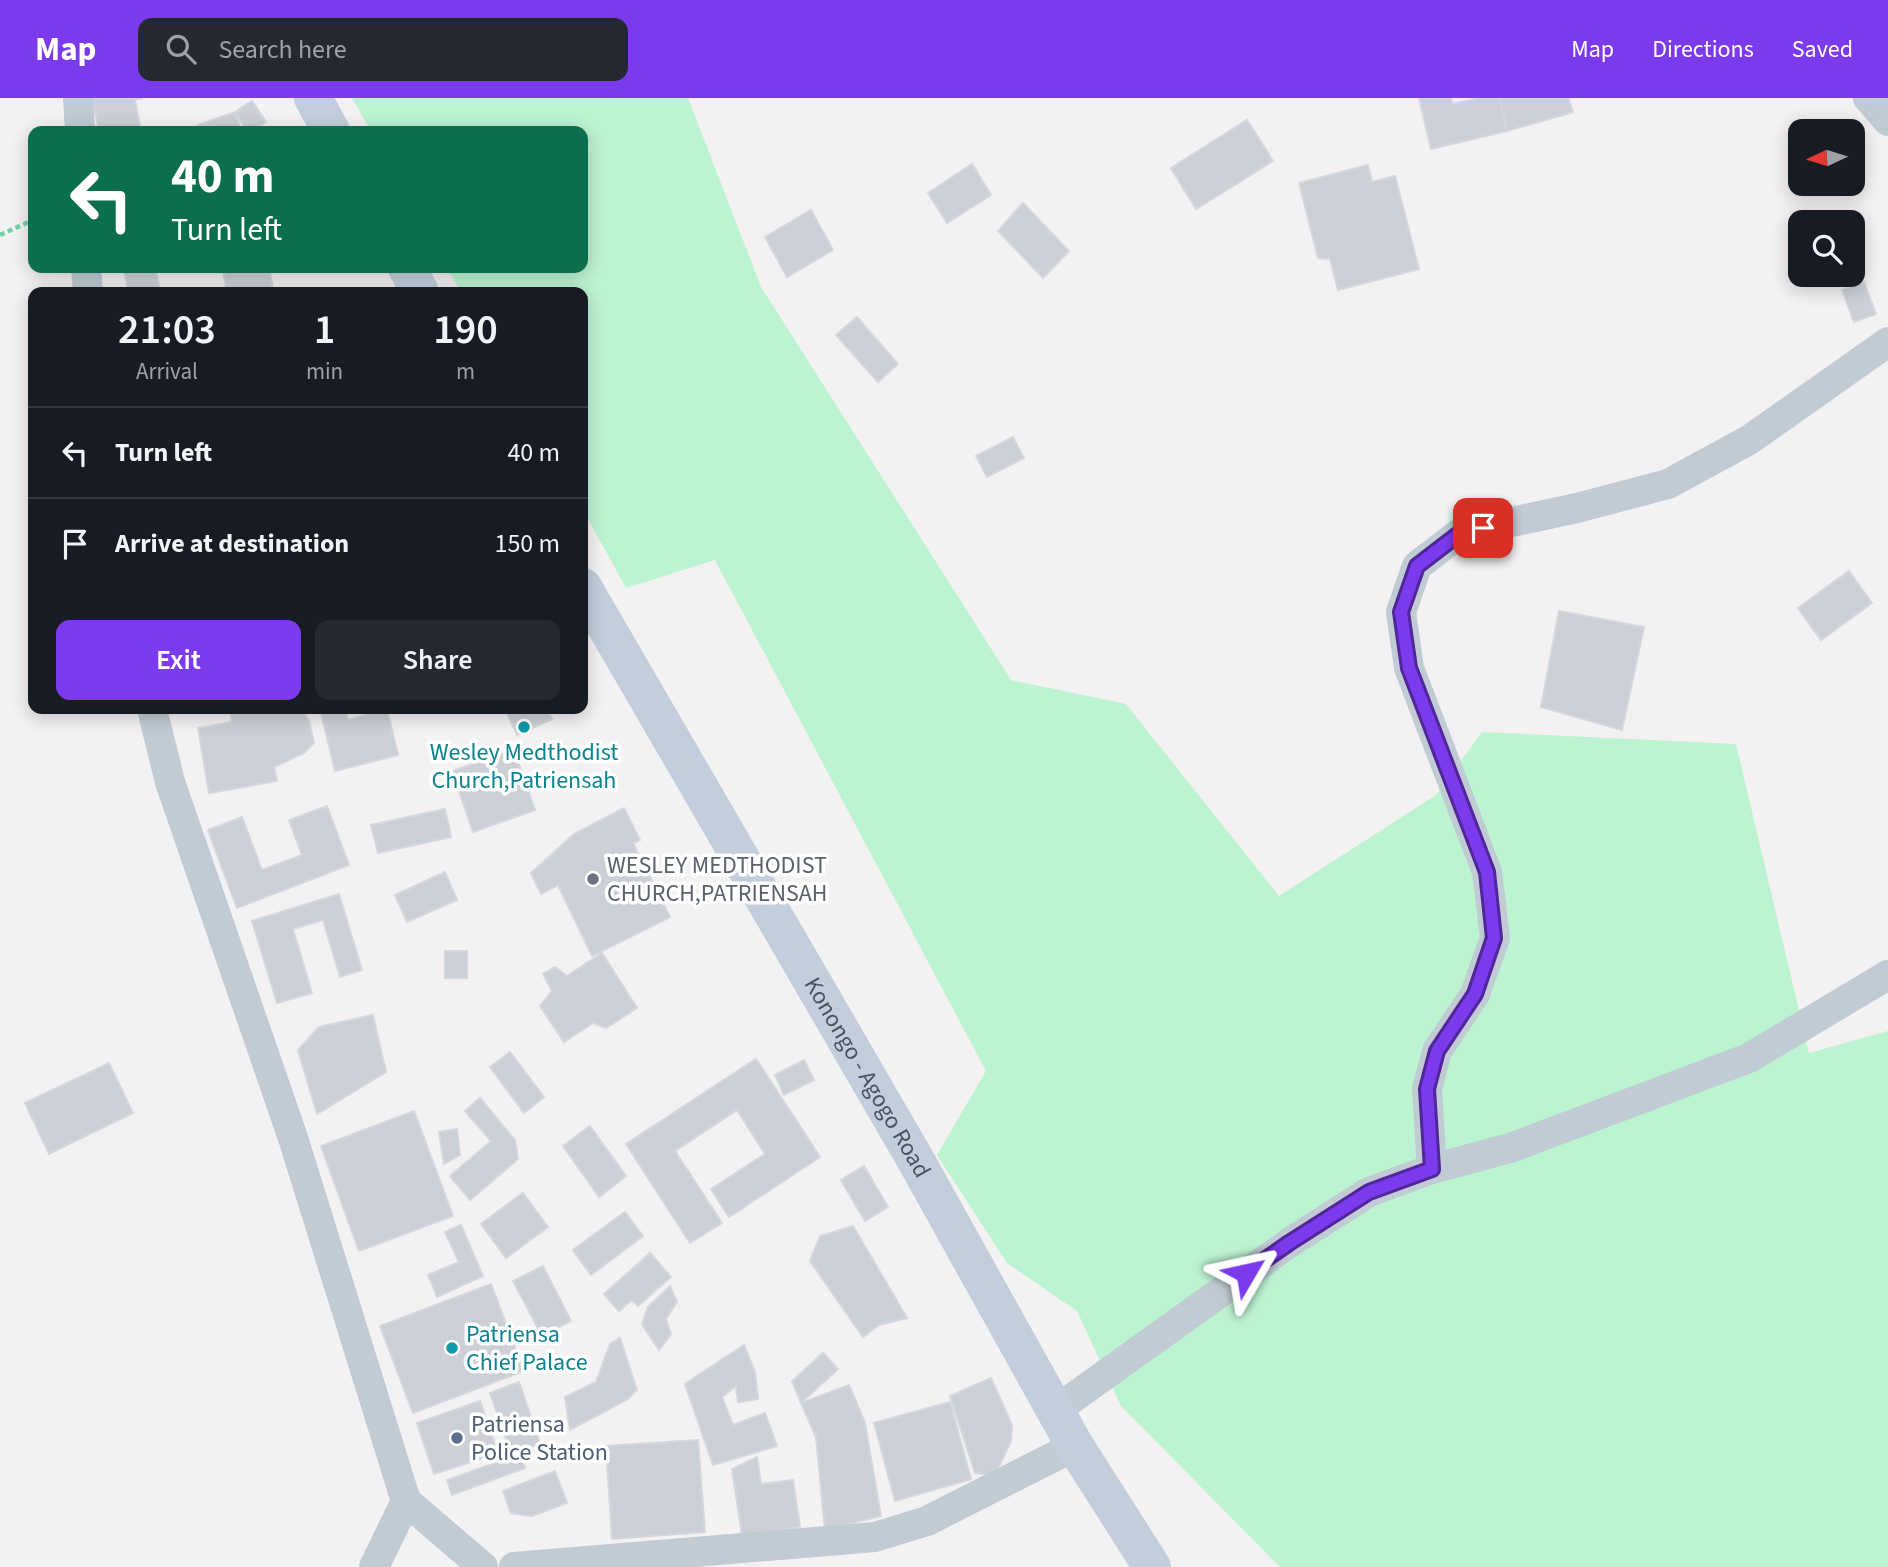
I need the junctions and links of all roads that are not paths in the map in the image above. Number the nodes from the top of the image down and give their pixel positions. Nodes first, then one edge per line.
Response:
1 (78, 98) edge
2 (313, 98) edge
3 (1868, 98) edge
4 (1888, 121) edge
5 (80, 126) edge
6 (328, 126) edge
7 (1888, 342) edge
8 (588, 596) edge
9 (153, 714) edge
10 (1888, 975) edge
11 (1432, 1169) junction
12 (1056, 1410) junction
13 (1075, 1446) junction
14 (406, 1501) junction
15 (374, 1567) edge
16 (483, 1567) edge
17 (514, 1567) edge
18 (1152, 1567) edge

1 - 5 street
2 - 6 main road
3 - 4 street
7 - 11 street
8 - 12 main road, Konongo - Agogo Road
9 - 14 street
10 - 11 street
11 - 12 street
12 - 13 main road, Konongo - Agogo Road
13 - 17 street
13 - 18 main road, Konongo - Agogo Road
14 - 15 street
14 - 16 street

